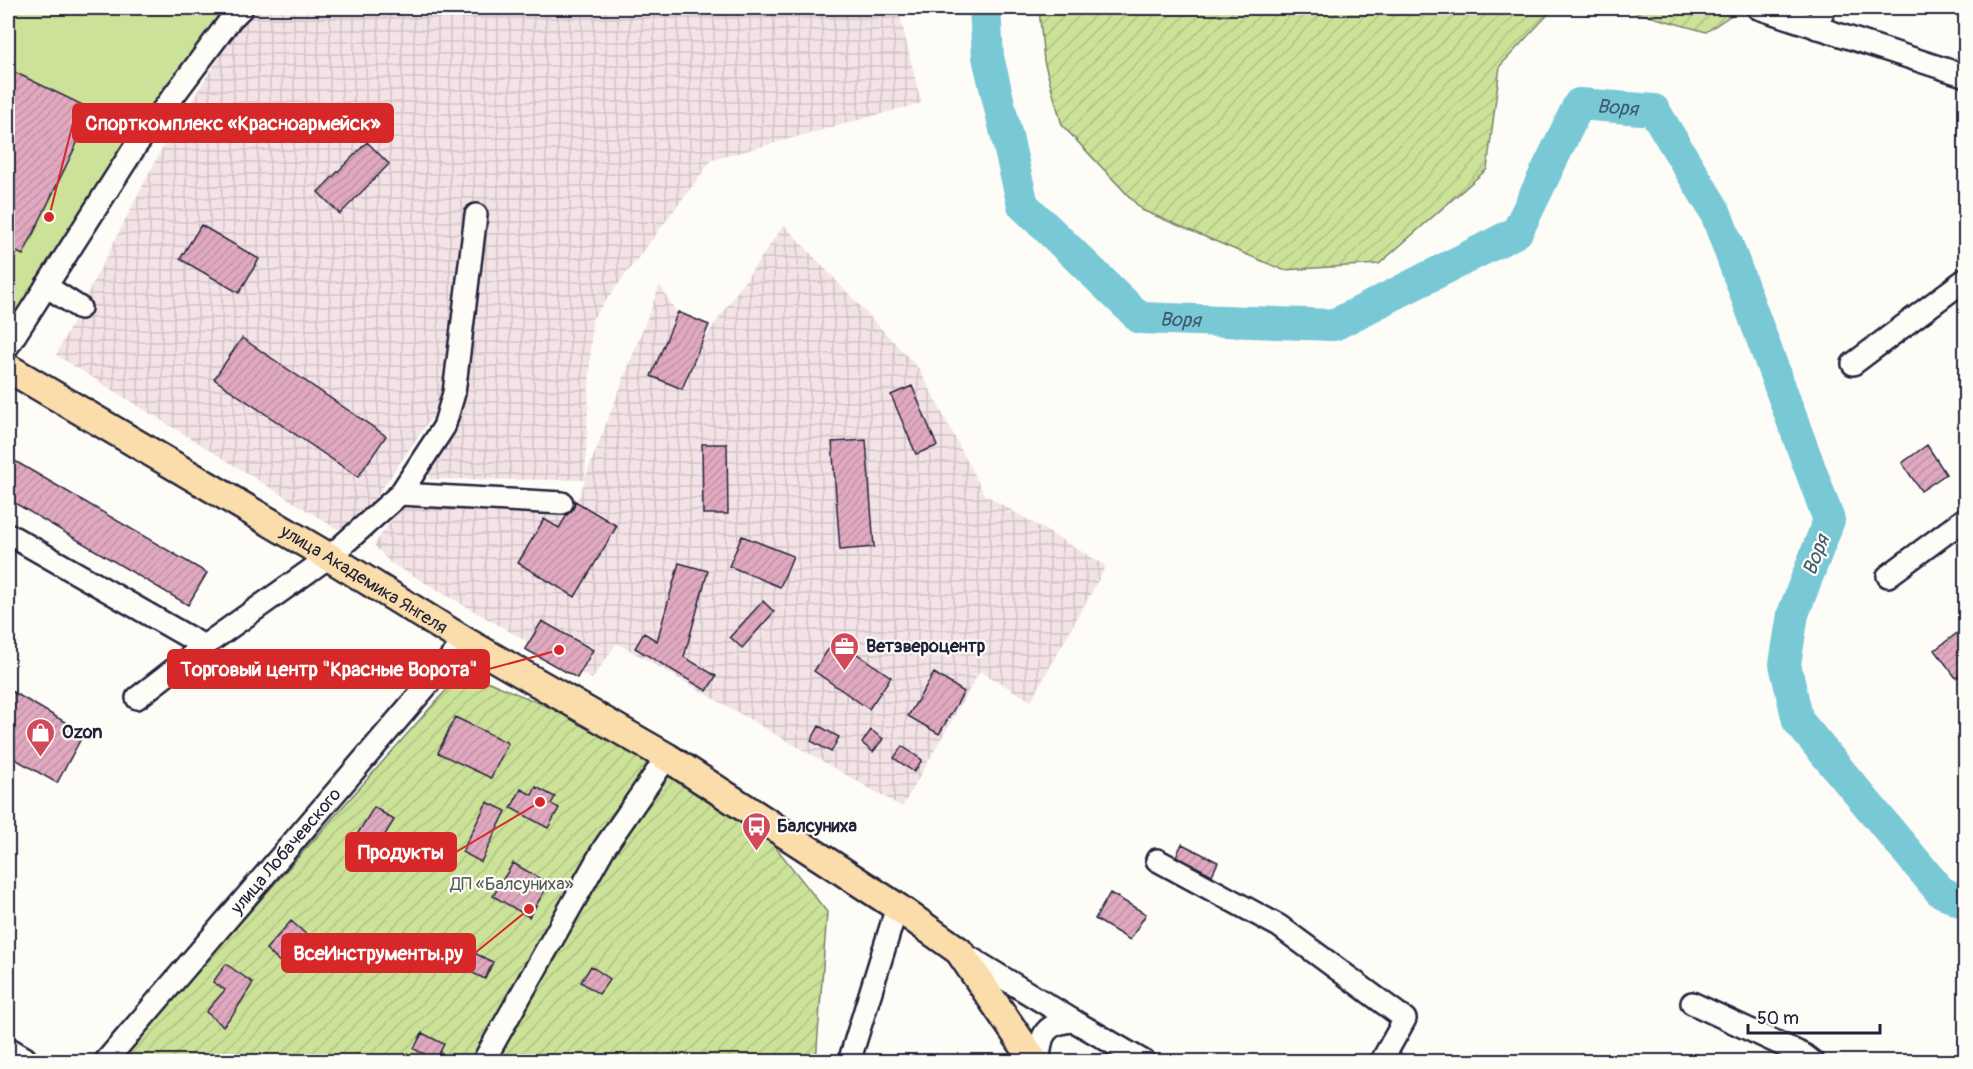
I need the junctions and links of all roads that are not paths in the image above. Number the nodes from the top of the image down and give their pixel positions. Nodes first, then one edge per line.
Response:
1 (1758, 8) edge
2 (1824, 8) edge
3 (233, 11) edge
4 (1817, 27) junction
5 (1965, 76) edge
6 (476, 215) dead end
7 (1965, 279) edge
8 (46, 286) junction
9 (80, 308) dead end
10 (8, 346) edge
11 (1853, 364) dead end
12 (8, 368) edge
13 (400, 494) junction
14 (562, 503) dead end
15 (1965, 518) edge
16 (8, 534) edge
17 (329, 557) junction
18 (1888, 576) dead end
19 (465, 641) junction
20 (204, 646) junction
21 (137, 698) dead end
22 (667, 757) junction
23 (1157, 860) dead end
24 (897, 907) junction
25 (959, 951) junction
26 (1692, 1003) dead end
27 (1074, 1021) junction
28 (8, 1048) edge
29 (26, 1062) edge
30 (105, 1062) edge
31 (483, 1062) edge
32 (849, 1062) edge
33 (1037, 1062) edge
34 (1145, 1062) edge
35 (1381, 1062) edge
36 (1813, 1062) edge

1 - 4 street
2 - 4 street
3 - 8 street
4 - 5 street
6 - 13 street
7 - 11 street
8 - 9 street
8 - 10 street
12 - 17 main road, улица Академика Янгеля
13 - 14 street
13 - 17 street
15 - 18 street
16 - 20 street
17 - 19 main road, улица Академика Янгеля
17 - 20 street
19 - 22 main road, улица Академика Янгеля
19 - 30 street, улица Лобачевского
20 - 21 street
22 - 24 main road, улица Академика Янгеля
22 - 31 street
23 - 35 street
24 - 25 main road, улица Академика Янгеля
24 - 32 street
25 - 27 street
25 - 33 main road
26 - 36 street
27 - 33 street
27 - 34 street
28 - 29 street

